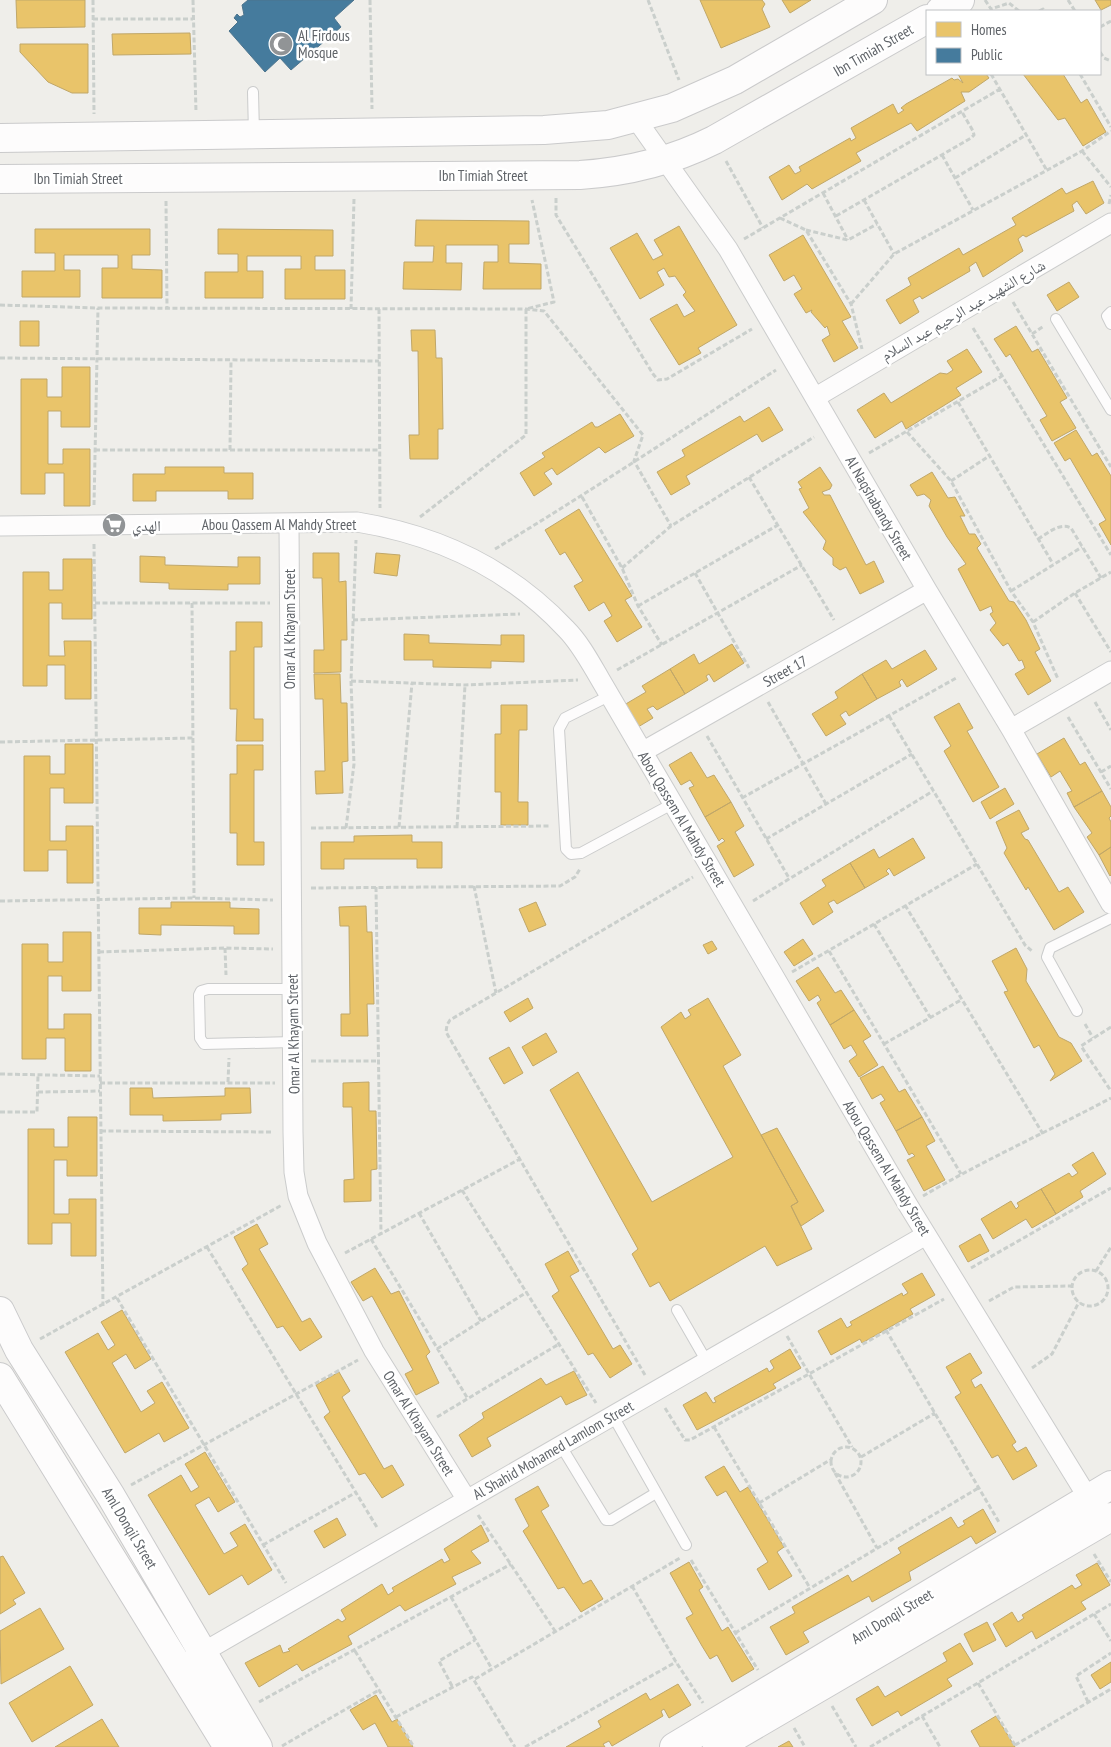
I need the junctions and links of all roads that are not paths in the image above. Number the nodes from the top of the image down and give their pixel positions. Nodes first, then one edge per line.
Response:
1 (873, 0) edge
2 (960, 0) edge
3 (942, 10) edge
4 (926, 20) edge
5 (253, 92) dead end
6 (636, 118) junction
7 (254, 135) junction
8 (0, 138) edge
9 (0, 147) edge
10 (665, 160) junction
11 (0, 178) edge
12 (1111, 223) edge
13 (1111, 312) edge
14 (1056, 319) dead end
15 (1111, 324) edge
16 (816, 397) junction
17 (1111, 410) edge
18 (289, 524) junction
19 (0, 526) edge
20 (927, 590) junction
21 (1111, 671) edge
22 (609, 696) junction
23 (1011, 729) junction
24 (642, 752) junction
25 (674, 803) junction
26 (1111, 904) edge
27 (1111, 918) edge
28 (292, 989) junction
29 (1077, 1011) dead end
30 (293, 1051) junction
31 (926, 1235) junction
32 (677, 1310) dead end
33 (0, 1312) edge
34 (706, 1362) junction
35 (0, 1378) edge
36 (609, 1418) junction
37 (561, 1446) junction
38 (1100, 1491) edge
39 (656, 1493) junction
40 (467, 1500) junction
41 (1099, 1524) edge
42 (686, 1545) dead end
43 (203, 1652) junction
44 (179, 1666) junction
45 (723, 1739) edge
46 (228, 1747) edge
47 (258, 1747) edge
48 (674, 1747) edge

1 - 6 street
2 - 3 street
4 - 10 street, Ibn Timiah Street
5 - 7 lane
6 - 7 street
6 - 10 street, Al Naqshabandy Street
7 - 8 street
9 - 11 street
10 - 11 street, Ibn Timiah Street
10 - 16 street, Al Naqshabandy Street
12 - 16 street, شارع الشهيد عبد الرحيم عبد السلام
13 - 15 lane
14 - 17 lane
16 - 20 street, Al Naqshabandy Street
18 - 19 street, Abou Qassem Al Mahdy Street
18 - 22 street, Abou Qassem Al Mahdy Street
18 - 28 street, Omar Al Khayam Street
20 - 23 street, Al Naqshabandy Street
20 - 24 street, Street 17
21 - 23 street
22 - 24 street, Abou Qassem Al Mahdy Street
22 - 25 lane
23 - 26 street, Al Naqshabandy Street
24 - 25 street, Abou Qassem Al Mahdy Street
25 - 31 street, Abou Qassem Al Mahdy Street
27 - 29 lane
28 - 30 street, Omar Al Khayam Street
28 - 30 lane
30 - 40 street, Omar Al Khayam Street
31 - 34 street, Al Shahid Mohamed Lamlom Street
31 - 38 street, Abou Qassem Al Mahdy Street
32 - 34 lane
33 - 43 street, Aml Donqil Street
34 - 36 street, Al Shahid Mohamed Lamlom Street
35 - 44 street, Aml Donqil Street
36 - 37 street, Al Shahid Mohamed Lamlom Street
36 - 39 lane
37 - 39 lane
37 - 40 street, Al Shahid Mohamed Lamlom Street
38 - 41 street, Abou Qassem Al Mahdy Street
38 - 45 street, Aml Donqil Street
39 - 42 lane
40 - 43 street, Al Shahid Mohamed Lamlom Street
41 - 45 street, Aml Donqil Street
43 - 44 street, Al Shahid Mohamed Lamlom Street
43 - 47 street, Aml Donqil Street
44 - 46 street, Aml Donqil Street
45 - 48 street, Aml Donqil Street

